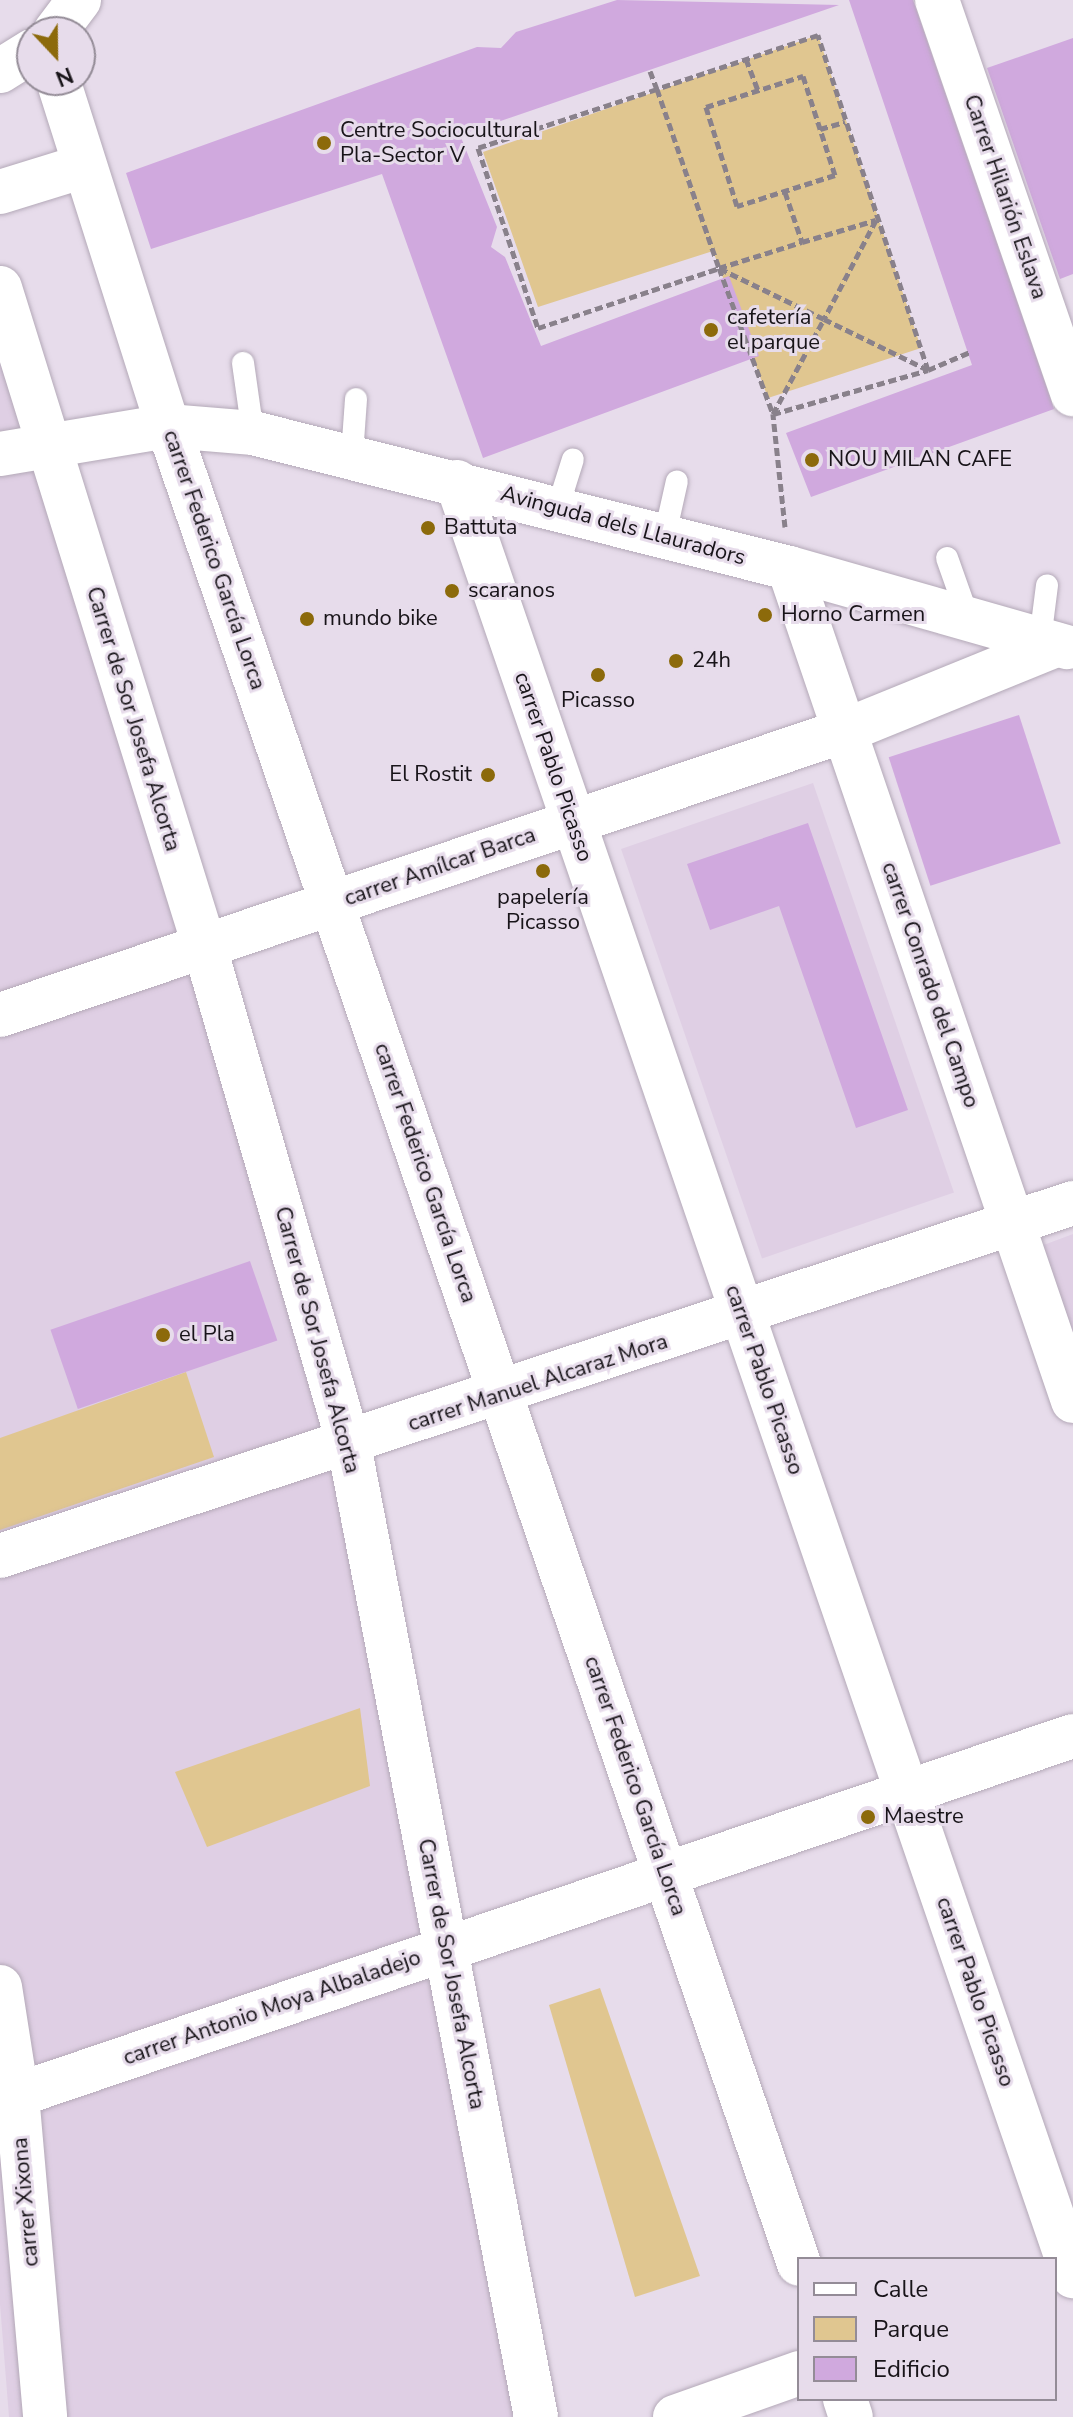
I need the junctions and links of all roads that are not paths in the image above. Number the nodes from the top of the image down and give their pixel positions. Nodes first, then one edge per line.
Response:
1 (937, 0) edge
2 (63, 96) edge
3 (84, 166) junction
4 (0, 192) edge
5 (0, 291) edge
6 (243, 363) dead end
7 (1073, 394) edge
8 (356, 399) dead end
9 (168, 426) junction
10 (253, 433) junction
11 (48, 445) junction
12 (0, 454) edge
13 (352, 455) junction
14 (573, 459) dead end
15 (677, 481) dead end
16 (457, 482) junction
17 (557, 510) junction
18 (664, 539) junction
19 (947, 558) dead end
20 (789, 568) junction
21 (1047, 585) dead end
22 (969, 620) junction
23 (1056, 644) edge
24 (844, 731) junction
25 (572, 822) junction
26 (332, 903) junction
27 (205, 948) junction
28 (0, 1015) edge
29 (1073, 1203) edge
30 (1013, 1225) junction
31 (742, 1315) junction
32 (501, 1395) junction
33 (1073, 1401) edge
34 (349, 1445) junction
35 (0, 1556) edge
36 (1073, 1736) edge
37 (906, 1793) junction
38 (665, 1873) junction
39 (446, 1948) junction
40 (0, 1987) edge
41 (17, 2095) junction
42 (797, 2258) edge
43 (1073, 2277) edge
44 (797, 2374) edge
45 (45, 2417) edge
46 (536, 2417) edge
47 (675, 2417) edge

1 - 7 street, Carrer Hilarión Eslava
2 - 3 street, carrer Federico García Lorca
3 - 4 street
3 - 9 street, carrer Federico García Lorca
5 - 11 street, Carrer de Sor Josefa Alcorta
6 - 10 lane
8 - 13 lane
9 - 10 street, Avinguda dels Llauradors
9 - 11 street, Avinguda dels Llauradors
9 - 26 street, carrer Federico García Lorca
10 - 13 street, Avinguda dels Llauradors
11 - 12 street, Avinguda dels Llauradors
11 - 27 street, Carrer de Sor Josefa Alcorta
13 - 16 street, Avinguda dels Llauradors
14 - 17 lane
15 - 18 lane
16 - 17 street, Avinguda dels Llauradors
16 - 25 street, carrer Pablo Picasso
17 - 18 street, Avinguda dels Llauradors
18 - 20 street, Avinguda dels Llauradors
19 - 22 lane
20 - 22 street, Avinguda dels Llauradors
20 - 24 street, carrer Conrado del Campo
21 - 23 lane
22 - 23 street, Avinguda dels Llauradors
23 - 24 street, carrer Amílcar Barca
24 - 25 street, carrer Amílcar Barca
24 - 30 street, carrer Conrado del Campo
25 - 26 street, carrer Amílcar Barca
25 - 31 street, carrer Pablo Picasso
26 - 27 street, carrer Amílcar Barca
26 - 32 street, carrer Federico García Lorca
27 - 28 street, carrer Amílcar Barca
27 - 34 street, Carrer de Sor Josefa Alcorta
29 - 30 street, carrer Manuel Alcaraz Mora
30 - 31 street, carrer Manuel Alcaraz Mora
30 - 33 street, carrer Conrado del Campo
31 - 32 street, carrer Manuel Alcaraz Mora
31 - 37 street, carrer Pablo Picasso
32 - 34 street, carrer Manuel Alcaraz Mora
32 - 38 street, carrer Federico García Lorca
34 - 35 street, carrer Manuel Alcaraz Mora
34 - 39 street, Carrer de Sor Josefa Alcorta
36 - 37 street, carrer Antonio Moya Albaladejo
37 - 38 street, carrer Antonio Moya Albaladejo
37 - 43 street, carrer Pablo Picasso
38 - 39 street, carrer Antonio Moya Albaladejo
38 - 42 street, carrer Federico García Lorca
39 - 41 street, carrer Antonio Moya Albaladejo
39 - 46 street, Carrer de Sor Josefa Alcorta
40 - 41 street, carrer Xixona
41 - 45 street, carrer Xixona
44 - 47 street

